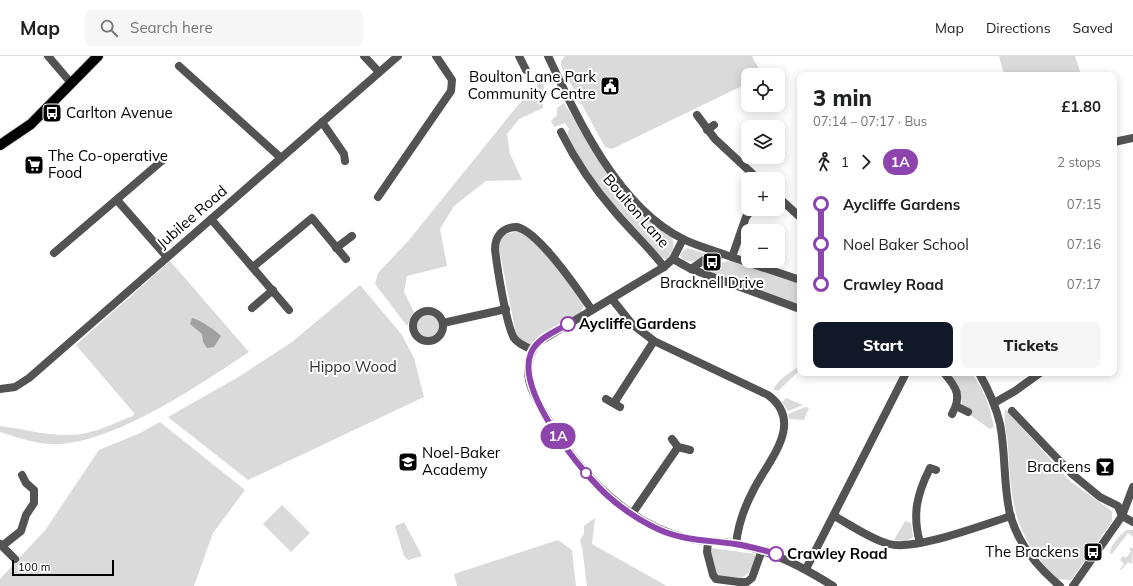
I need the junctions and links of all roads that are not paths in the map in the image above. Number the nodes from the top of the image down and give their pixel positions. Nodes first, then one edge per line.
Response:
1 (48, 56) edge
2 (98, 56) edge
3 (364, 56) edge
4 (398, 56) edge
5 (436, 56) edge
6 (520, 56) edge
7 (548, 56) edge
8 (179, 66) dead end
9 (526, 70) dead end
10 (378, 72) junction
11 (71, 84) junction
12 (697, 115) dead end
13 (322, 122) junction
14 (561, 132) dead end
15 (1133, 138) edge
16 (1117, 141) edge
17 (0, 145) edge
18 (281, 158) junction
19 (164, 159) dead end
20 (345, 161) dead end
21 (750, 172) edge
22 (378, 197) dead end
23 (117, 200) junction
24 (785, 203) edge
25 (797, 214) edge
26 (747, 216) edge
27 (211, 219) junction
28 (352, 236) dead end
29 (683, 239) junction
30 (336, 248) junction
31 (54, 253) dead end
32 (723, 254) junction
33 (167, 257) junction
34 (732, 257) junction
35 (346, 259) dead end
36 (673, 259) junction
37 (253, 267) junction
38 (664, 267) junction
39 (691, 269) junction
40 (797, 279) edge
41 (273, 290) junction
42 (612, 299) junction
43 (252, 308) dead end
44 (797, 308) edge
45 (506, 309) junction
46 (289, 310) dead end
47 (592, 310) junction
48 (443, 323) dead end
49 (654, 341) junction
50 (532, 350) junction
51 (904, 376) edge
52 (946, 376) edge
53 (981, 376) edge
54 (1036, 376) edge
55 (0, 389) edge
56 (606, 399) dead end
57 (994, 402) junction
58 (956, 406) junction
59 (1012, 411) dead end
60 (968, 412) dead end
61 (952, 414) dead end
62 (672, 439) dead end
63 (678, 447) junction
64 (690, 450) dead end
65 (936, 470) dead end
66 (22, 475) dead end
67 (1133, 487) edge
68 (632, 514) junction
69 (834, 516) junction
70 (1011, 516) junction
71 (1122, 516) junction
72 (1133, 522) edge
73 (708, 542) junction
74 (920, 543) junction
75 (736, 544) junction
76 (1, 545) edge
77 (762, 550) junction
78 (15, 559) dead end
79 (806, 569) junction
80 (833, 586) edge
81 (1060, 586) edge
82 (1073, 586) edge

1 - 11 street
2 - 11 main road
3 - 10 street
4 - 10 street, Jubilee Road
5 - 22 street
6 - 9 street
7 - 29 street, Boulton Lane
8 - 18 street
10 - 13 street, Jubilee Road
11 - 17 main road
12 - 21 street
13 - 18 street, Jubilee Road
13 - 20 street
14 - 38 street, Boulton Lane
15 - 16 street
18 - 27 street, Jubilee Road
19 - 23 street
23 - 31 street
23 - 33 street
24 - 25 street
26 - 34 street
27 - 33 street, Jubilee Road
27 - 37 street
28 - 30 street
29 - 32 street, Boulton Lane
29 - 36 street
30 - 35 street
30 - 37 street
32 - 34 street, Boulton Lane
32 - 39 street
33 - 55 street, Jubilee Road
34 - 40 street, Boulton Lane
36 - 38 street
36 - 39 street, Boulton Lane
37 - 41 street
38 - 42 street
39 - 44 street, Boulton Lane
41 - 43 street
41 - 46 street
42 - 47 street
42 - 49 street
45 - 47 street
45 - 48 street
45 - 50 street
47 - 50 street
49 - 56 street
49 - 75 street
50 - 68 street
51 - 69 street
52 - 58 street
53 - 57 street
54 - 57 street
57 - 70 street
58 - 60 street
58 - 61 street
59 - 71 street
62 - 63 street
63 - 64 street
63 - 68 street
65 - 74 street
66 - 76 street
67 - 71 street
68 - 73 street
69 - 74 street
69 - 79 street
70 - 74 street
70 - 81 street
71 - 72 street
71 - 82 street
73 - 75 street
73 - 77 street
75 - 77 street
76 - 78 street
77 - 79 street
79 - 80 street

